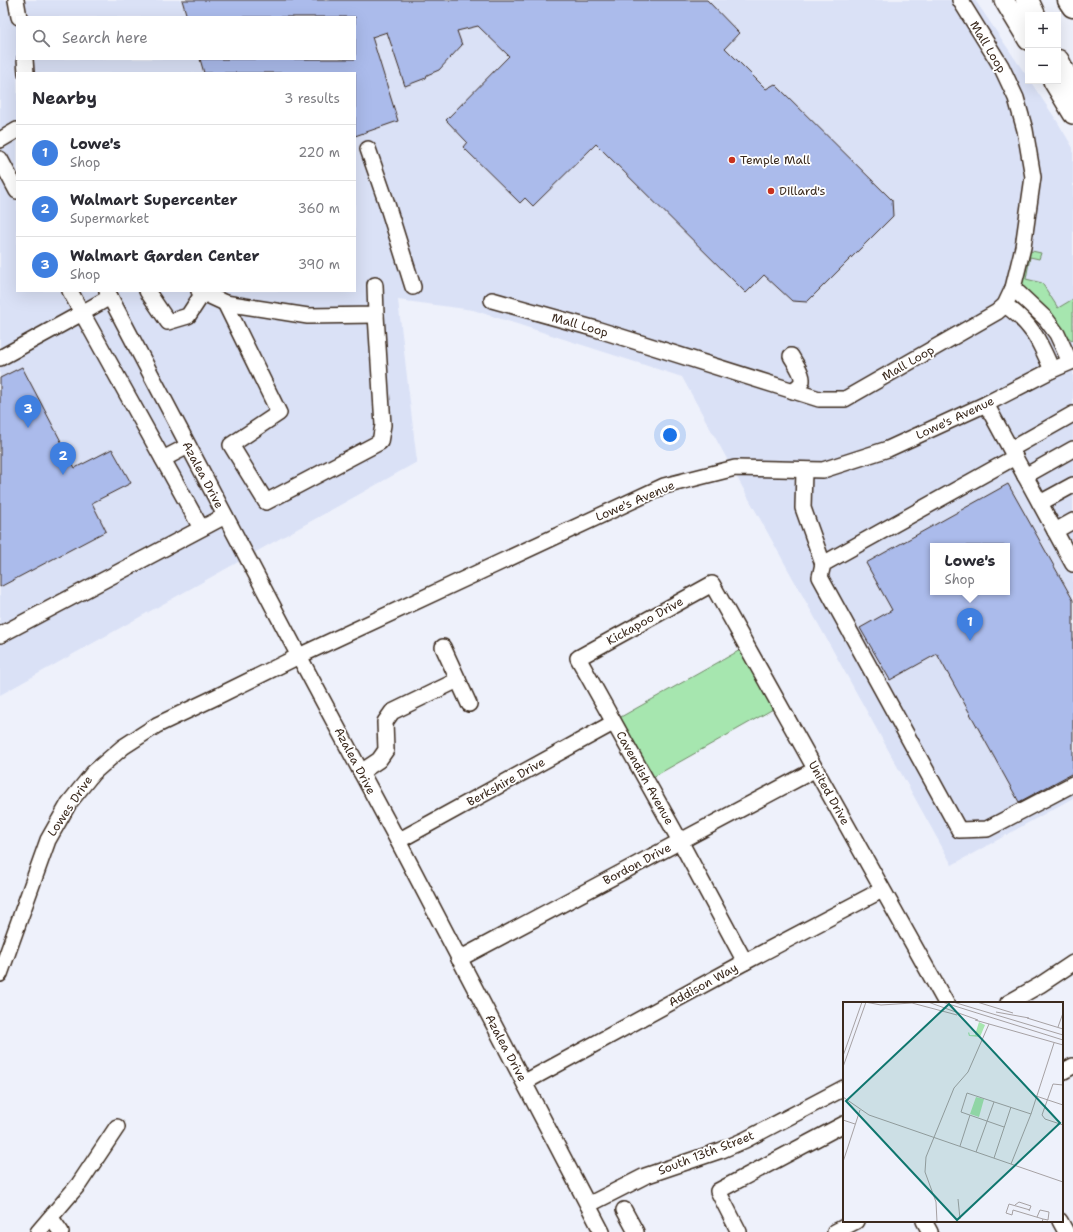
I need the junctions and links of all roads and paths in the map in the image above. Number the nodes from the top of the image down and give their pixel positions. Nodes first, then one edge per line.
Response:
1 (16, 0) edge
2 (960, 0) edge
3 (1004, 0) edge
4 (1027, 0) edge
5 (1069, 0) edge
6 (1073, 6) edge
7 (1033, 12) edge
8 (19, 16) edge
9 (1025, 35) edge
10 (25, 60) edge
11 (1061, 67) edge
12 (26, 72) edge
13 (1055, 84) edge
14 (1073, 91) edge
15 (1073, 114) edge
16 (16, 131) edge
17 (0, 140) edge
18 (368, 149) dead end
19 (0, 159) edge
20 (16, 189) edge
21 (376, 285) dead end
22 (413, 287) dead end
23 (1013, 288) junction
24 (71, 292) edge
25 (149, 292) edge
26 (201, 292) edge
27 (108, 294) edge
28 (492, 300) dead end
29 (225, 303) junction
30 (1004, 305) junction
31 (82, 313) junction
32 (376, 315) junction
33 (791, 356) dead end
34 (0, 358) edge
35 (1072, 362) edge
36 (1052, 370) junction
37 (793, 391) junction
38 (986, 404) junction
39 (1073, 414) edge
40 (188, 446) junction
41 (1073, 450) edge
42 (1013, 453) junction
43 (163, 459) junction
44 (804, 470) junction
45 (1025, 476) junction
46 (1073, 485) edge
47 (1040, 503) junction
48 (225, 516) junction
49 (1073, 521) edge
50 (201, 528) junction
51 (1055, 531) junction
52 (1072, 558) edge
53 (823, 564) junction
54 (712, 584) joint
55 (0, 635) edge
56 (443, 647) dead end
57 (299, 656) junction
58 (578, 658) joint
59 (458, 680) junction
60 (469, 704) dead end
61 (613, 722) junction
62 (816, 768) junction
63 (361, 772) junction
64 (1073, 784) edge
65 (398, 841) junction
66 (680, 841) junction
67 (882, 890) junction
68 (459, 959) junction
69 (745, 962) junction
70 (1073, 963) edge
71 (0, 974) edge
72 (945, 1002) edge
73 (1010, 1002) edge
74 (1073, 1066) edge
75 (1063, 1071) edge
76 (525, 1082) junction
77 (843, 1089) edge
78 (843, 1125) edge
79 (117, 1126) dead end
80 (588, 1205) junction
81 (624, 1210) dead end
82 (51, 1218) junction
83 (854, 1222) edge
84 (925, 1222) edge
85 (1061, 1222) edge
86 (38, 1232) edge
87 (61, 1232) edge
88 (602, 1232) edge
89 (636, 1232) edge
90 (740, 1232) edge
91 (835, 1232) edge
92 (930, 1232) edge
93 (1066, 1232) edge

1 - 8 street
2 - 23 street, Mall Loop
3 - 9 main road
4 - 7 highway
5 - 6 highway
10 - 12 street
11 - 14 highway
13 - 15 main road
16 - 17 street
18 - 22 street
19 - 20 street
21 - 32 street
23 - 30 street, Mall Loop
23 - 35 street
24 - 31 street
25 - 26 street
26 - 29 street
27 - 31 street
27 - 40 street, Azalea Drive
28 - 37 street, Mall Loop
29 - 32 street
29 - 32 street
30 - 36 street
30 - 37 street, Mall Loop
31 - 34 street
31 - 43 street
33 - 37 street
35 - 36 street, Lowe's Avenue
36 - 38 street, Lowe's Avenue
38 - 42 street
38 - 44 street, Lowe's Avenue
39 - 42 street
40 - 43 street
40 - 48 street, Azalea Drive
41 - 45 street
42 - 45 street
42 - 53 street
43 - 50 street
44 - 53 street
44 - 57 street, Lowe's Avenue
45 - 47 street
46 - 47 street
47 - 51 street
48 - 50 street
48 - 57 street, Azalea Drive
49 - 51 street
50 - 55 street
51 - 52 street
53 - 64 street
54 - 58 street, Kickapoo Drive
54 - 62 street, United Drive
56 - 59 street
57 - 63 street, Azalea Drive
57 - 71 street, Lowes Drive
58 - 61 street, Cavendish Avenue
59 - 60 street
59 - 63 street
61 - 65 street, Berkshire Drive
61 - 66 street, Cavendish Avenue
62 - 66 street, Bordon Drive
62 - 67 street, United Drive
63 - 65 street, Azalea Drive
65 - 68 street, Azalea Drive
66 - 68 street, Bordon Drive
66 - 69 street, Cavendish Avenue
67 - 69 street, Addison Way
67 - 72 street, United Drive
68 - 76 street, Azalea Drive
69 - 76 street, Addison Way
70 - 73 street
74 - 75 street
76 - 80 street, Azalea Drive
77 - 80 street, South 13th Street
78 - 90 street
79 - 82 street
80 - 88 street, Azalea Drive
81 - 89 street
82 - 86 street
82 - 87 street
83 - 91 street
84 - 92 street
85 - 93 street

